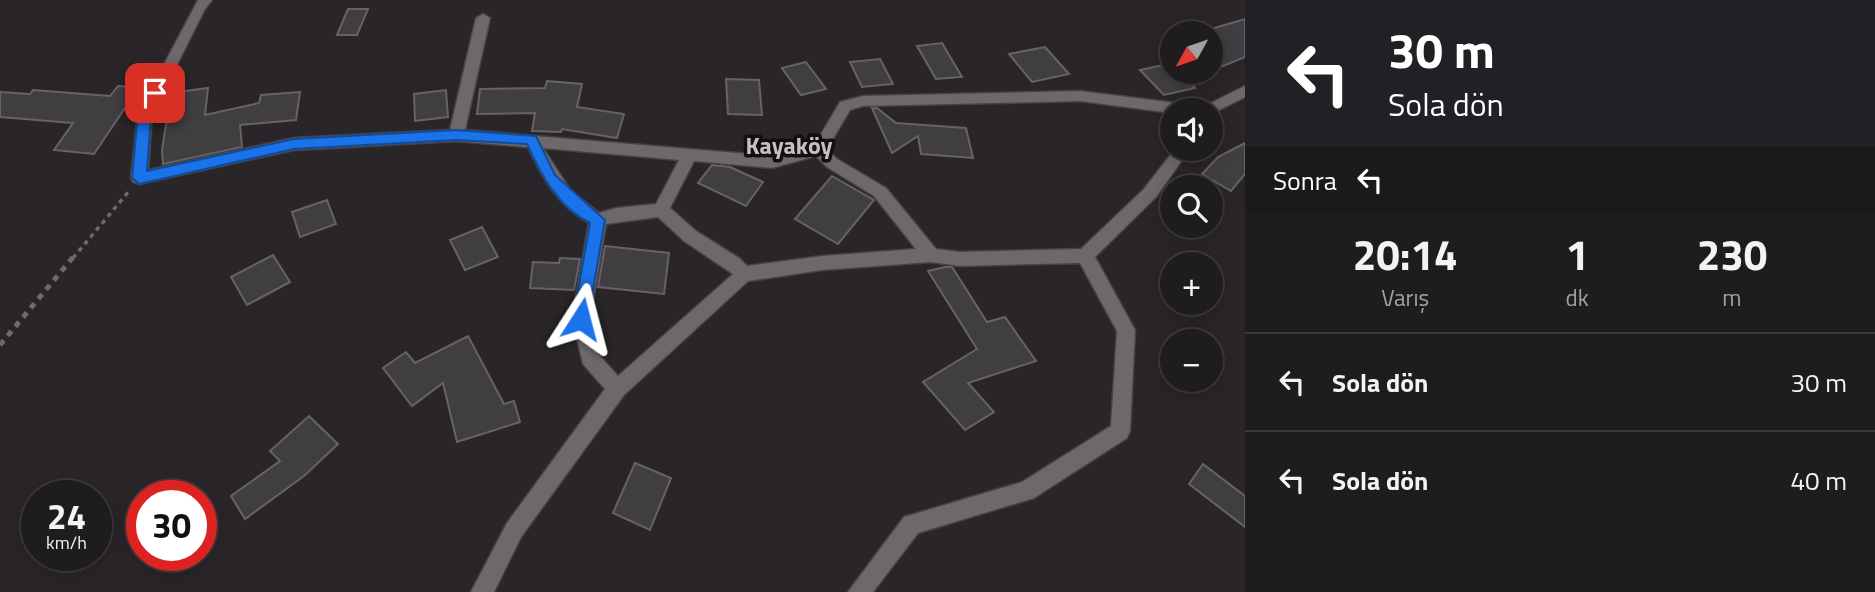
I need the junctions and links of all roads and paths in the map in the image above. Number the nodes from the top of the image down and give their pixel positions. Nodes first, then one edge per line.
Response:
1 (206, 0) edge
2 (483, 18) dead end
3 (1245, 91) edge
4 (1223, 102) edge
5 (1160, 106) edge
6 (456, 135) junction
7 (531, 140) junction
8 (819, 150) junction
9 (690, 154) junction
10 (1174, 161) edge
11 (139, 178) junction
12 (661, 210) junction
13 (598, 220) junction
14 (931, 255) junction
15 (1085, 256) junction
16 (744, 274) junction
17 (0, 345) edge
18 (617, 390) junction
19 (482, 592) edge
20 (859, 592) edge

1 - 11 street
2 - 6 street
3 - 4 street
5 - 8 street
6 - 7 street
6 - 11 street
7 - 9 street
7 - 13 street
8 - 9 street
8 - 14 street
9 - 12 street
10 - 15 street
11 - 17 path
12 - 13 street
12 - 16 street
13 - 18 street
14 - 15 street
14 - 16 street
15 - 20 street
16 - 18 street
18 - 19 street

